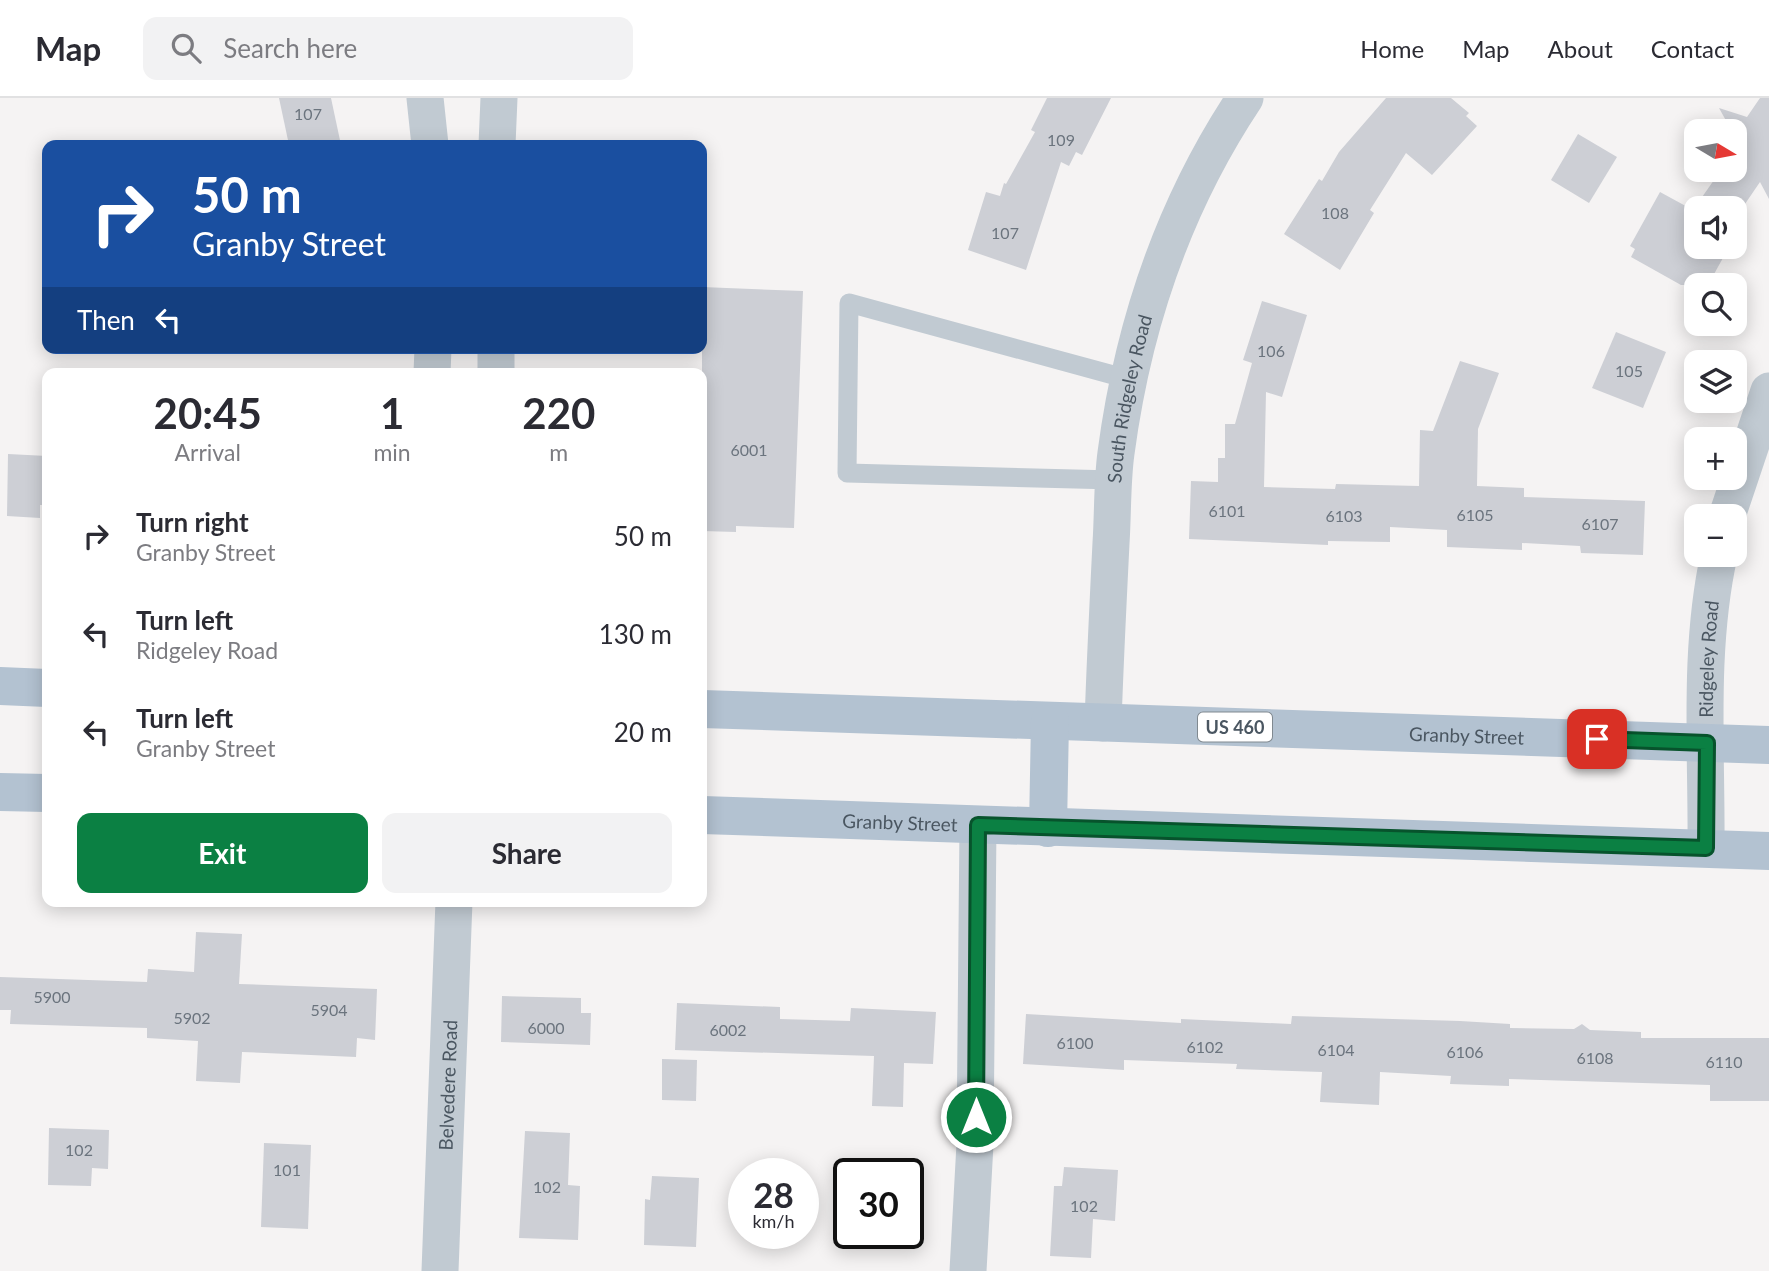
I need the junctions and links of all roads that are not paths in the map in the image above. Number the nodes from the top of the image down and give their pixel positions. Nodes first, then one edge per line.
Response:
1 (425, 98) edge
2 (499, 98) edge
3 (1245, 98) edge
4 (429, 140) edge
5 (497, 140) edge
6 (1128, 379) junction
7 (1769, 391) edge
8 (1114, 480) junction
9 (1731, 504) edge
10 (1716, 567) edge
11 (0, 687) edge
12 (42, 688) edge
13 (707, 709) edge
14 (1050, 721) junction
15 (1103, 723) junction
16 (1707, 743) junction
17 (1769, 745) edge
18 (0, 792) edge
19 (42, 793) edge
20 (707, 815) edge
21 (978, 825) junction
22 (1048, 828) junction
23 (1706, 848) junction
24 (1769, 851) edge
25 (454, 907) edge
26 (440, 1271) edge
27 (968, 1271) edge

1 - 4 street
2 - 5 street
3 - 6 street, South Ridgeley Road
6 - 8 street, South Ridgeley Road
6 - 8 lane
7 - 9 street
8 - 15 street, South Ridgeley Road
10 - 16 street, Ridgeley Road
11 - 12 main road
13 - 14 main road, Granby Street / US 460
14 - 15 main road, Granby Street / US 460
14 - 22 main road
15 - 16 main road, Granby Street / US 460
16 - 17 main road, Granby Street / US 460
16 - 23 street, Ridgeley Road
18 - 19 main road
20 - 21 main road, Granby Street
21 - 22 main road, Granby Street
21 - 27 street
22 - 23 main road, Granby Street
23 - 24 main road, Granby Street
25 - 26 street, Belvedere Road

